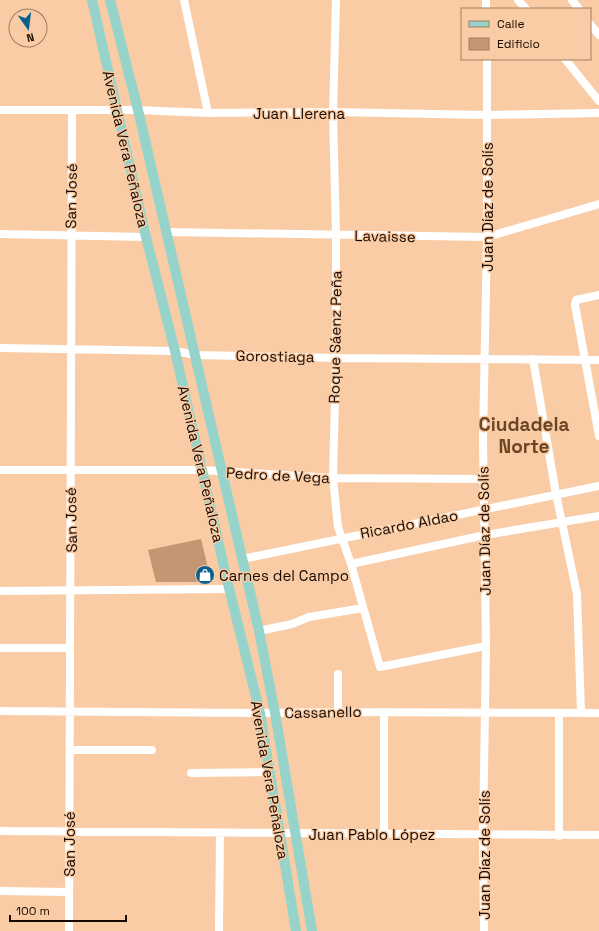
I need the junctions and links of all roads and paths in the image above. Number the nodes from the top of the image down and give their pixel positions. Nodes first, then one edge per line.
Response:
1 (92, 0) edge
2 (110, 0) edge
3 (184, 0) edge
4 (336, 0) edge
5 (518, 0) edge
6 (572, 0) edge
7 (525, 8) edge
8 (578, 8) edge
9 (591, 25) edge
10 (599, 35) edge
11 (487, 60) edge
12 (566, 60) edge
13 (599, 101) edge
14 (0, 110) edge
15 (72, 110) junction
16 (118, 110) junction
17 (138, 110) junction
18 (333, 112) junction
19 (208, 113) junction
20 (599, 113) edge
21 (487, 115) junction
22 (599, 204) edge
23 (166, 232) junction
24 (0, 234) edge
25 (71, 235) junction
26 (336, 235) junction
27 (146, 237) junction
28 (487, 237) junction
29 (599, 295) edge
30 (0, 348) edge
31 (71, 349) junction
32 (175, 352) junction
33 (195, 355) junction
34 (336, 358) junction
35 (484, 359) junction
36 (534, 359) junction
37 (586, 360) junction
38 (599, 360) edge
39 (599, 436) edge
40 (0, 470) edge
41 (70, 470) junction
42 (201, 470) junction
43 (222, 472) junction
44 (333, 478) junction
45 (484, 479) junction
46 (599, 486) edge
47 (556, 494) junction
48 (485, 509) junction
49 (599, 516) edge
50 (561, 522) junction
51 (485, 535) junction
52 (343, 537) junction
53 (242, 559) junction
54 (351, 564) junction
55 (229, 589) junction
56 (0, 591) edge
57 (72, 591) junction
58 (363, 608) junction
59 (259, 631) junction
60 (486, 646) junction
61 (0, 648) edge
62 (70, 648) junction
63 (338, 674) dead end
64 (0, 711) edge
65 (70, 712) junction
66 (338, 712) junction
67 (384, 712) junction
68 (260, 713) junction
69 (275, 713) junction
70 (484, 713) junction
71 (559, 713) junction
72 (581, 713) junction
73 (599, 713) edge
74 (70, 750) junction
75 (152, 750) dead end
76 (270, 772) junction
77 (191, 773) dead end
78 (0, 831) edge
79 (69, 831) junction
80 (220, 833) junction
81 (280, 834) junction
82 (296, 834) junction
83 (384, 834) junction
84 (484, 835) junction
85 (599, 835) edge
86 (559, 836) junction
87 (0, 891) edge
88 (69, 892) junction
89 (69, 931) edge
90 (219, 931) edge
91 (296, 931) edge
92 (312, 931) edge
93 (484, 931) edge

1 - 16 main road, Avenida Vera Peñaloza
2 - 17 main road, Avenida Vera Peñaloza
3 - 19 street
4 - 18 street, Roque Sáenz Peña
5 - 7 street
6 - 8 street
9 - 10 street
11 - 21 street, Juan Díaz de Solís
12 - 13 street
14 - 15 street, Juan Llerena
15 - 16 street, Juan Llerena
15 - 25 street, San José
16 - 17 street, Juan Llerena
16 - 27 main road, Avenida Vera Peñaloza
17 - 19 street, Juan Llerena
17 - 23 main road, Avenida Vera Peñaloza
18 - 19 street, Juan Llerena
18 - 21 street, Juan Llerena
18 - 26 street, Roque Sáenz Peña
20 - 21 street, Juan Llerena
21 - 28 street, Juan Díaz de Solís
22 - 28 street, Lavaisse
23 - 26 street, Lavaisse
23 - 33 main road, Avenida Vera Peñaloza
24 - 25 street
25 - 27 street
25 - 31 street, San José
26 - 28 street, Lavaisse
26 - 34 street, Roque Sáenz Peña
27 - 32 main road, Avenida Vera Peñaloza
28 - 35 street, Juan Díaz de Solís
29 - 37 street
30 - 31 street, Gorostiaga
31 - 32 street, Gorostiaga
31 - 41 street, San José
32 - 33 street, Gorostiaga
32 - 42 main road, Avenida Vera Peñaloza
33 - 34 street, Gorostiaga
33 - 43 main road, Avenida Vera Peñaloza
34 - 35 street, Gorostiaga
34 - 44 street, Roque Sáenz Peña
35 - 36 street, Gorostiaga
35 - 45 street, Juan Díaz de Solís
36 - 37 street, Gorostiaga
36 - 47 street
37 - 38 street, Gorostiaga
37 - 39 street
40 - 41 street, Pedro de Vega
41 - 42 street, Pedro de Vega
41 - 57 street, San José
42 - 43 street, Pedro de Vega
42 - 55 main road, Avenida Vera Peñaloza
43 - 44 street, Pedro de Vega
43 - 53 main road, Avenida Vera Peñaloza
44 - 45 street, Pedro de Vega
44 - 52 street, Roque Sáenz Peña
45 - 48 street, Juan Díaz de Solís
46 - 47 street, Ricardo Aldao
47 - 48 street, Ricardo Aldao
47 - 50 street
48 - 51 street, Juan Díaz de Solís
48 - 52 street, Ricardo Aldao
49 - 50 street
50 - 51 street
50 - 72 street
51 - 54 street
51 - 60 street, Juan Díaz de Solís
52 - 53 street, Ricardo Aldao
52 - 54 street, Roque Sáenz Peña
53 - 59 main road, Avenida Vera Peñaloza
54 - 58 street, Roque Sáenz Peña
55 - 57 street
55 - 68 main road, Avenida Vera Peñaloza
56 - 57 street
57 - 62 street, San José
58 - 59 street
58 - 60 street, Roque Sáenz Peña
59 - 69 main road, Avenida Vera Peñaloza
60 - 70 street, Juan Díaz de Solís
61 - 62 street
62 - 65 street, San José
63 - 66 street
64 - 65 street, Cassanello
65 - 68 street, Cassanello
65 - 74 street, San José
66 - 67 street, Cassanello
66 - 69 street, Cassanello
67 - 70 street, Cassanello
67 - 83 street
68 - 69 street, Cassanello
68 - 76 main road, Avenida Vera Peñaloza
69 - 82 main road, Avenida Vera Peñaloza
70 - 71 street, Cassanello
70 - 84 street, Juan Díaz de Solís
71 - 72 street, Cassanello
71 - 86 street
72 - 73 street, Cassanello
74 - 75 street
74 - 79 street, San José
76 - 77 street
76 - 81 main road, Avenida Vera Peñaloza
78 - 79 street, Juan Pablo López
79 - 80 street, Juan Pablo López
79 - 88 street, San José
80 - 81 street, Juan Pablo López
80 - 90 street
81 - 82 street, Juan Pablo López
81 - 91 main road, Avenida Vera Peñaloza
82 - 83 street, Juan Pablo López
82 - 92 main road, Avenida Vera Peñaloza
83 - 84 street, Juan Pablo López
84 - 86 street, Juan Pablo López
84 - 93 street, Juan Díaz de Solís
85 - 86 street, Juan Pablo López
87 - 88 street
88 - 89 street, San José

